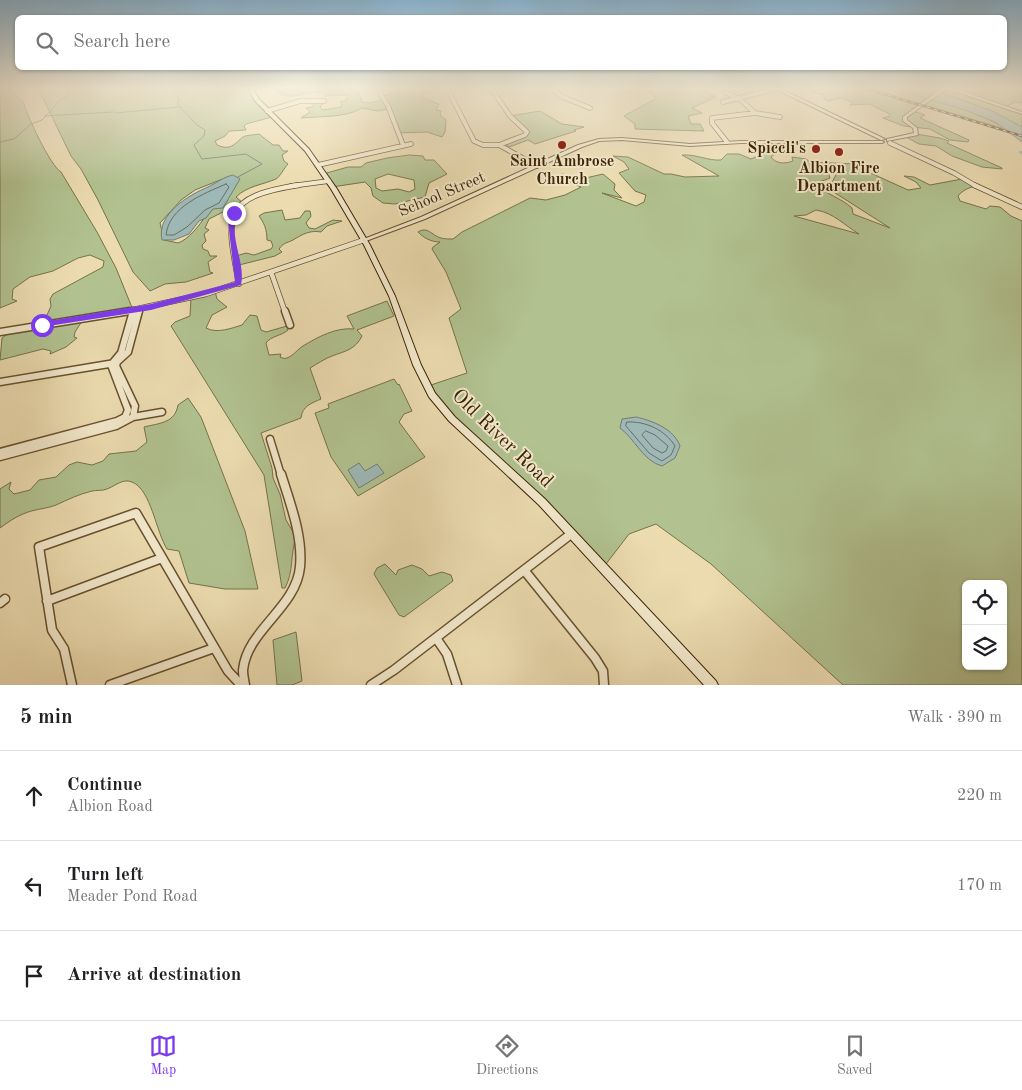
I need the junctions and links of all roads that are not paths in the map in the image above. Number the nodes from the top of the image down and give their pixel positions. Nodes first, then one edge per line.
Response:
1 (277, 120) edge
2 (393, 120) edge
3 (463, 120) edge
4 (515, 120) edge
5 (712, 120) edge
6 (841, 120) edge
7 (906, 120) edge
8 (883, 140) junction
9 (890, 141) junction
10 (727, 142) junction
11 (412, 144) dead end
12 (499, 145) junction
13 (403, 146) junction
14 (318, 165) junction
15 (537, 166) junction
16 (329, 181) junction
17 (1022, 207) edge
18 (364, 240) junction
19 (271, 272) junction
20 (238, 284) junction
21 (136, 310) junction
22 (290, 325) dead end
23 (0, 332) edge
24 (114, 365) junction
25 (0, 382) edge
26 (0, 386) edge
27 (162, 412) dead end
28 (133, 417) junction
29 (270, 439) dead end
30 (1, 454) edge
31 (571, 534) junction
32 (162, 558) junction
33 (524, 570) junction
34 (48, 601) junction
35 (436, 638) junction
36 (214, 648) junction
37 (72, 685) edge
38 (110, 685) edge
39 (242, 685) edge
40 (245, 685) edge
41 (371, 685) edge
42 (457, 685) edge
43 (604, 685) edge
44 (712, 685) edge

1 - 14 main road, Old River Road
2 - 13 street
3 - 12 street
4 - 12 street
5 - 10 street
6 - 8 street
7 - 9 street, School Street
8 - 9 street, School Street
8 - 10 street, School Street
9 - 17 street
10 - 15 street, School Street
11 - 13 street
12 - 15 street
13 - 14 street
14 - 16 main road, Old River Road
15 - 18 street, School Street
16 - 18 main road, Old River Road
16 - 20 street
18 - 19 street
18 - 31 main road, Old River Road
19 - 20 street
19 - 22 street
20 - 21 street
21 - 23 street
21 - 24 street
24 - 25 street
24 - 26 street
24 - 28 street
24 - 30 street
27 - 28 street
28 - 30 street
29 - 40 street
31 - 33 street
31 - 44 main road, Old River Road
32 - 34 street
32 - 34 street
32 - 36 street
33 - 35 street
33 - 43 street
34 - 37 street
35 - 41 street
35 - 42 street
36 - 38 street
36 - 39 street

